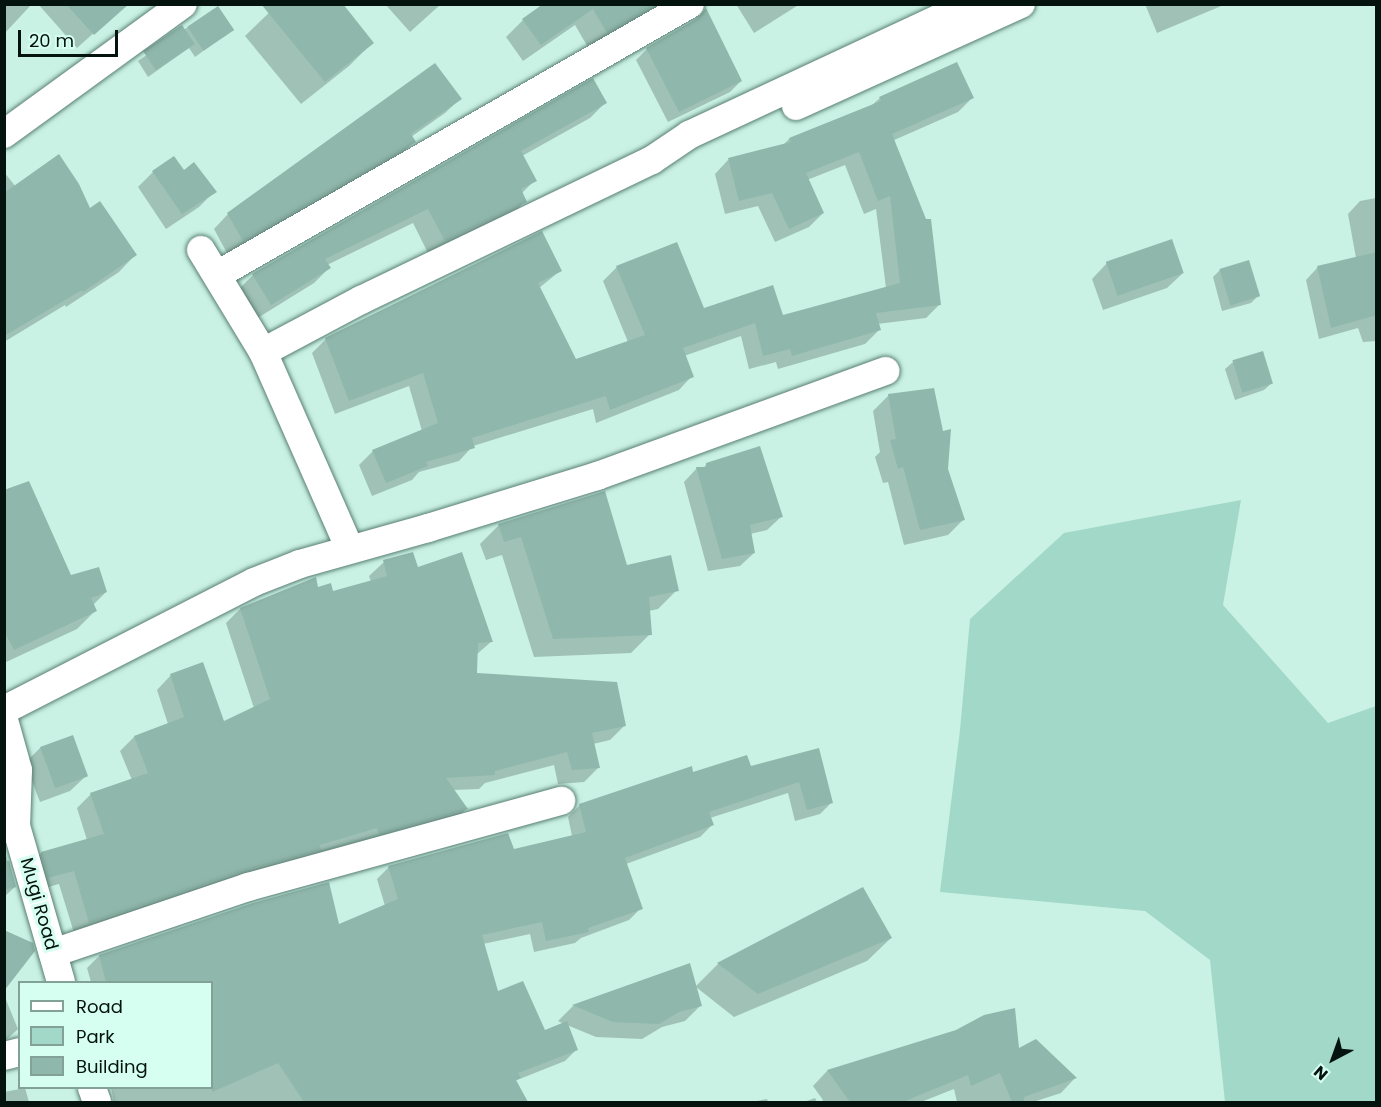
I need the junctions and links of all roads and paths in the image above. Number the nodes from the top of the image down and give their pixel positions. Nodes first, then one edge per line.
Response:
1 (183, 4) edge
2 (690, 4) edge
3 (970, 4) edge
4 (1021, 4) edge
5 (4, 134) edge
6 (652, 160) junction
7 (201, 250) dead end
8 (217, 275) junction
9 (263, 352) junction
10 (886, 370) dead end
11 (350, 549) junction
12 (4, 710) edge
13 (4, 720) edge
14 (561, 801) dead end
15 (53, 953) junction
16 (61, 981) edge

1 - 5 street
2 - 8 street
3 - 6 street
4 - 6 street
6 - 9 street
7 - 8 street
8 - 9 street
9 - 11 street
10 - 11 street
11 - 12 street
13 - 15 street, Mugi Road
14 - 15 street
15 - 16 street, Mugi Road

